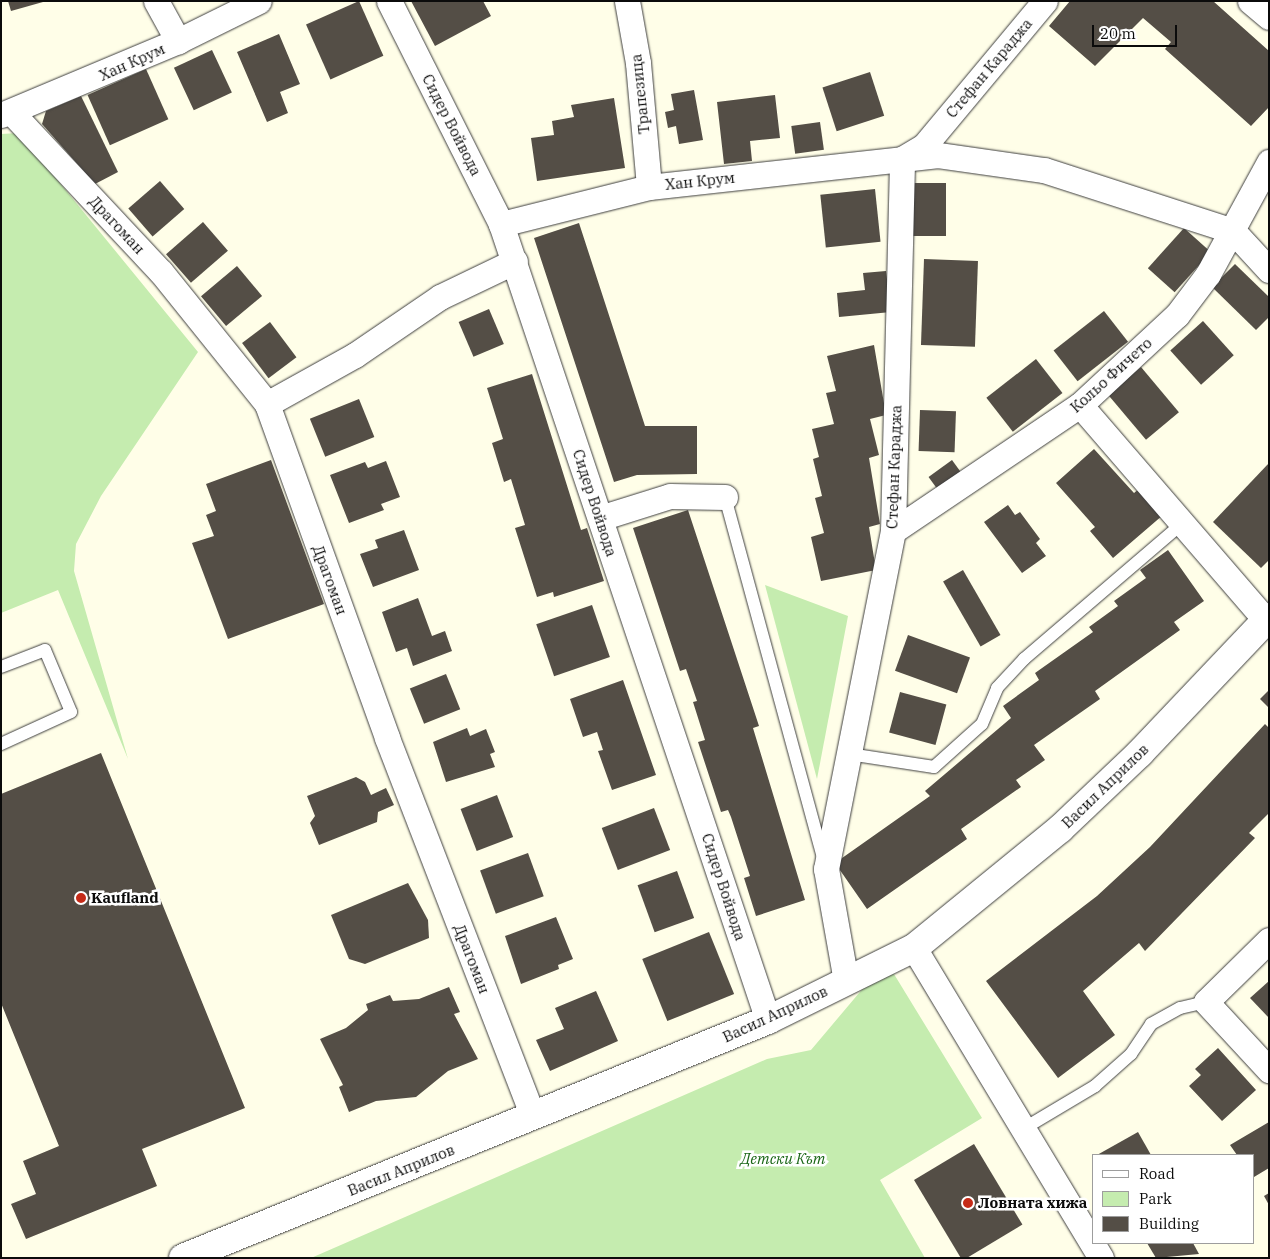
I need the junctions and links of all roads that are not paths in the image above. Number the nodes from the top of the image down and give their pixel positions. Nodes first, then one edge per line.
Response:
1 (156, 1) edge
2 (259, 1) edge
3 (389, 1) edge
4 (627, 1) edge
5 (1045, 1) edge
6 (1250, 1) edge
7 (1269, 18) edge
8 (178, 41) junction
9 (7, 114) edge
10 (902, 159) junction
11 (1269, 162) edge
12 (649, 187) junction
13 (501, 224) junction
14 (1233, 231) junction
15 (514, 261) junction
16 (1269, 270) edge
17 (267, 404) junction
18 (1080, 405) junction
19 (725, 497) joint
20 (600, 518) junction
21 (1184, 522) junction
22 (893, 531) junction
23 (1268, 621) edge
24 (1, 667) edge
25 (1, 744) edge
26 (849, 754) junction
27 (826, 869) junction
28 (1269, 940) edge
29 (914, 948) junction
30 (846, 981) junction
31 (1206, 1002) junction
32 (768, 1020) junction
33 (1269, 1070) edge
34 (533, 1116) junction
35 (1023, 1129) junction
36 (1092, 1243) edge
37 (1093, 1244) edge
38 (184, 1258) edge
39 (1101, 1258) edge

1 - 8 street
2 - 8 street, Хан Крум
3 - 13 street, Сидер Войвода
4 - 12 street, Трапезица
5 - 10 street, Стефан Караджа
6 - 7 street
8 - 9 street, Хан Крум
9 - 17 street, Драгоман
10 - 12 street, Хан Крум
10 - 14 street, Хан Крум
10 - 22 street, Стефан Караджа
11 - 14 street, Кольо Фичето
12 - 13 street, Хан Крум
13 - 15 street, Сидер Войвода
14 - 16 street
14 - 18 street, Кольо Фичето
15 - 17 street
15 - 20 street, Сидер Войвода
17 - 34 street, Драгоман
18 - 21 street
18 - 22 street, Кольо Фичето
19 - 20 street
19 - 27 lane
20 - 32 street, Сидер Войвода
21 - 23 street
21 - 26 lane
22 - 26 street, Стефан Караджа
23 - 29 street, Васил Априлов
24 - 25 lane
26 - 27 street, Стефан Караджа
27 - 30 street, Стефан Караджа
28 - 31 street
29 - 30 street, Васил Априлов
29 - 35 street
30 - 32 street, Васил Априлов
31 - 33 street
31 - 35 lane
32 - 34 street, Васил Априлов
34 - 38 street, Васил Априлов
35 - 36 street
37 - 39 street

